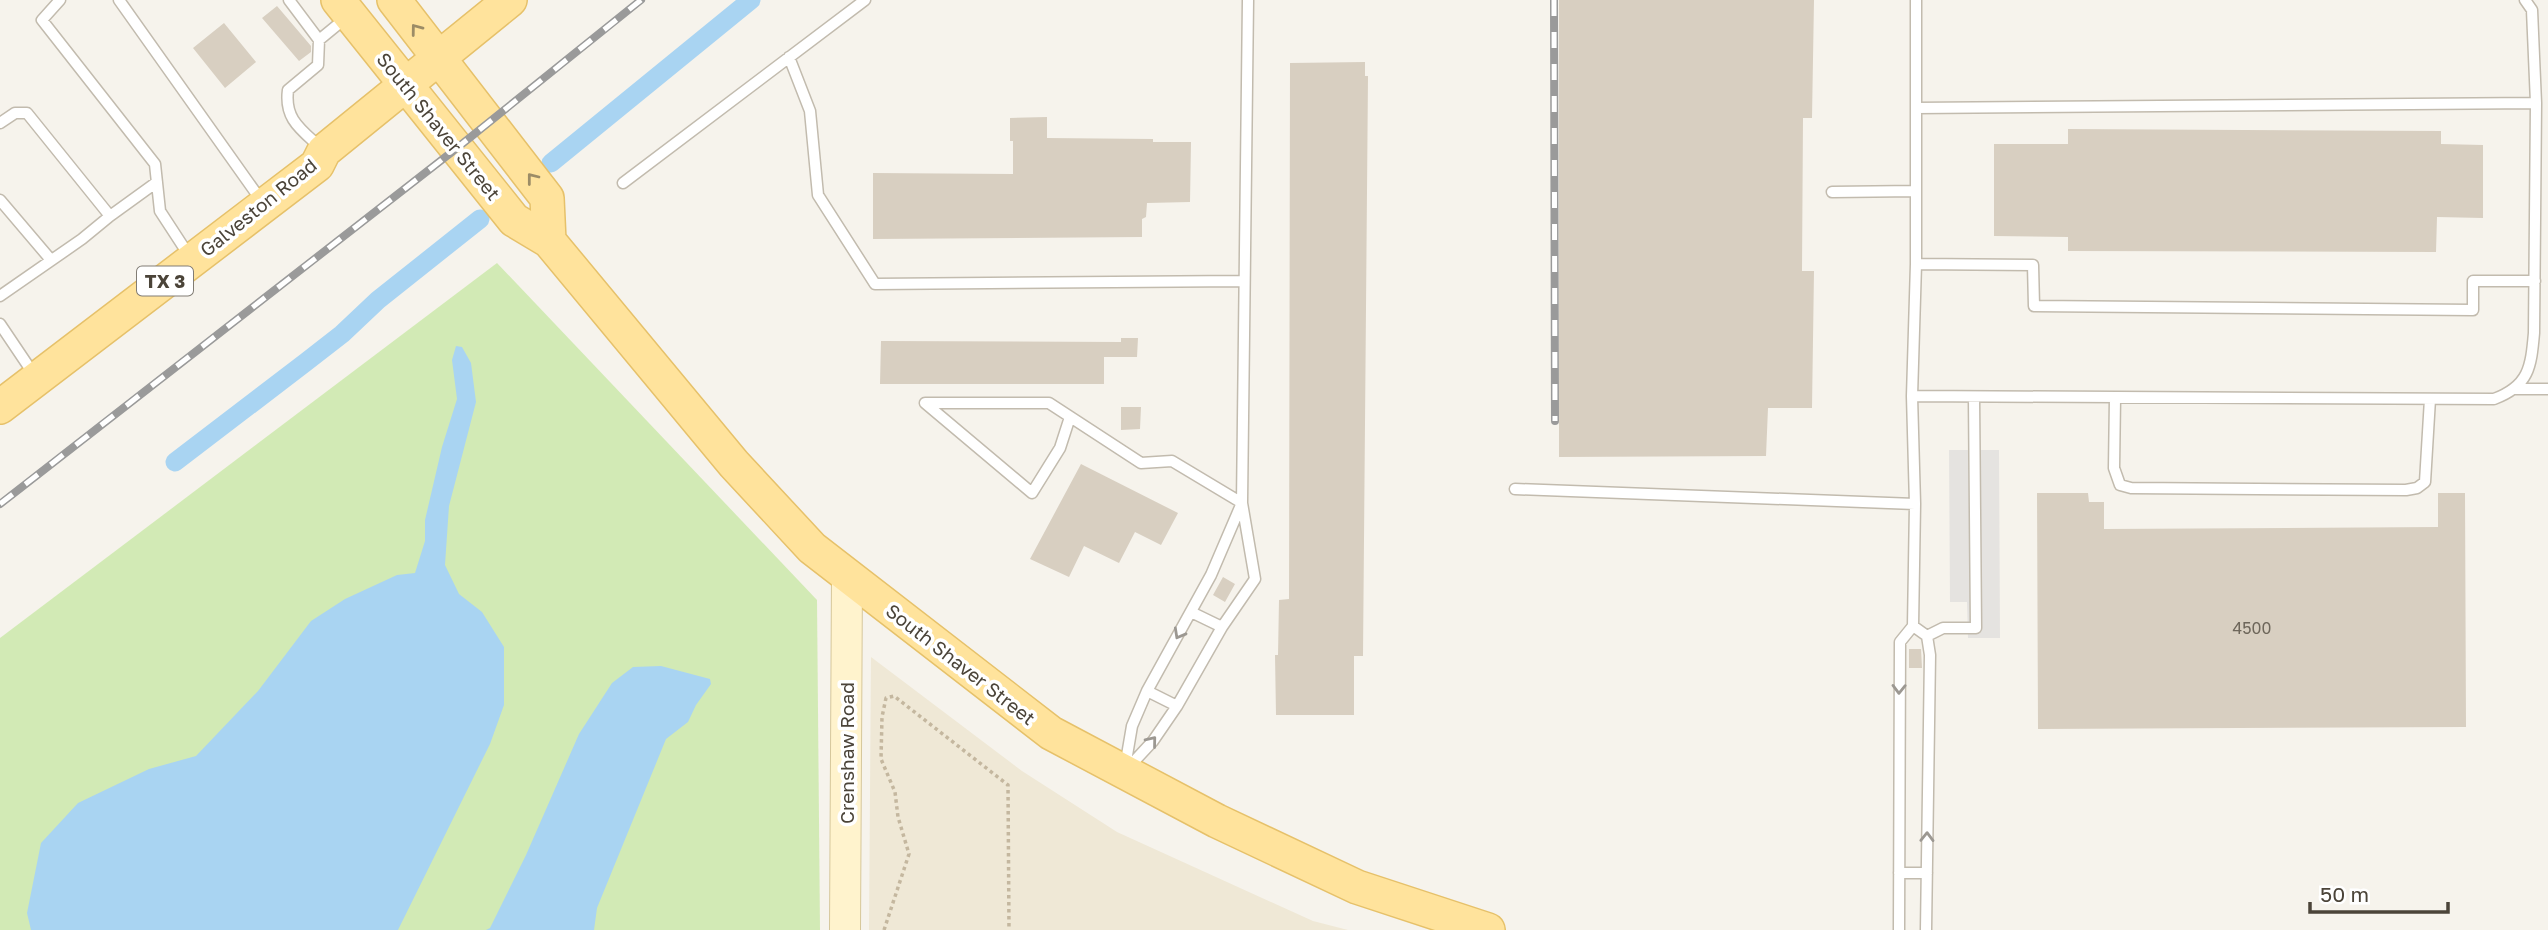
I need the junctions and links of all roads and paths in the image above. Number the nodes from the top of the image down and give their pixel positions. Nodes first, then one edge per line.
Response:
1 (60, 0) edge
2 (119, 0) edge
3 (289, 0) edge
4 (394, 0) edge
5 (510, 0) edge
6 (865, 0) edge
7 (1248, 0) edge
8 (1916, 0) edge
9 (2525, 0) edge
10 (344, 7) edge
11 (319, 40) junction
12 (789, 57) junction
13 (439, 58) junction
14 (2535, 81) junction
15 (2548, 81) edge
16 (407, 84) junction
17 (2536, 103) junction
18 (1916, 108) junction
19 (0, 123) edge
20 (324, 151) junction
21 (157, 182) junction
22 (622, 183) dead end
23 (1916, 191) junction
24 (1832, 192) dead end
25 (0, 200) edge
26 (265, 205) junction
27 (110, 216) junction
28 (549, 241) junction
29 (51, 260) junction
30 (192, 260) junction
31 (1916, 264) junction
32 (1243, 281) junction
33 (2535, 281) junction
34 (0, 296) edge
35 (0, 324) edge
36 (37, 379) junction
37 (2513, 389) junction
38 (2548, 389) edge
39 (1912, 396) junction
40 (1974, 397) junction
41 (2115, 398) junction
42 (2430, 399) junction
43 (0, 407) edge
44 (1070, 417) junction
45 (1515, 489) dead end
46 (1242, 503) junction
47 (1915, 504) junction
48 (847, 576) junction
49 (1191, 612) junction
50 (1913, 625) junction
51 (1222, 626) junction
52 (1927, 636) junction
53 (1147, 691) junction
54 (1177, 706) junction
55 (1124, 773) junction
56 (1899, 873) junction
57 (1927, 873) junction
58 (845, 930) edge
59 (884, 930) edge
60 (1009, 930) edge
61 (1488, 930) edge
62 (1899, 930) edge
63 (1926, 930) edge

1 - 21 lane
2 - 26 lane
3 - 11 lane
13 -> 4 main road, South Shaver Street
5 - 13 main road, Galveston Road / TX 3
6 - 12 lane
7 - 32 lane
8 - 18 lane
9 - 14 lane
10 - 11 lane
10 - 16 main road, South Shaver Street
11 - 20 lane
12 - 22 lane
12 - 32 lane
13 - 16 main road, Galveston Road / TX 3
28 -> 13 main road, South Shaver Street
14 - 15 lane
14 - 17 lane
16 - 20 main road, Galveston Road / TX 3
16 - 28 main road, South Shaver Street
17 - 18 lane
17 - 33 lane
18 - 23 lane
19 - 27 lane
20 - 26 main road, Galveston Road / TX 3
21 - 27 lane
21 - 30 lane
23 - 24 lane
23 - 31 lane
25 - 29 lane
26 - 30 main road, Galveston Road / TX 3
27 - 29 lane
28 - 48 main road, South Shaver Street
29 - 34 lane
30 - 36 main road, Galveston Road / TX 3
31 - 33 lane
31 - 39 lane
32 - 46 lane
33 - 37 lane
35 - 36 lane
36 - 43 main road, Galveston Road / TX 3
37 - 38 lane
37 - 42 lane
39 - 40 lane
39 - 47 lane
40 - 41 lane
40 - 52 lane
41 - 42 lane
41 - 42 lane
44 - 44 lane
44 - 46 lane
45 - 47 lane
46 - 49 lane
46 - 51 lane
47 - 50 lane
48 - 55 main road, South Shaver Street
48 - 58 main road, Crenshaw Road
49 - 51 lane
49 -> 53 lane
50 - 52 lane
50 -> 56 lane
51 - 54 lane
57 -> 52 lane
53 - 54 lane
53 - 55 lane
55 -> 54 lane
55 - 61 main road, South Shaver Street
56 - 57 lane
56 - 62 lane
57 - 63 lane
59 - 60 path

